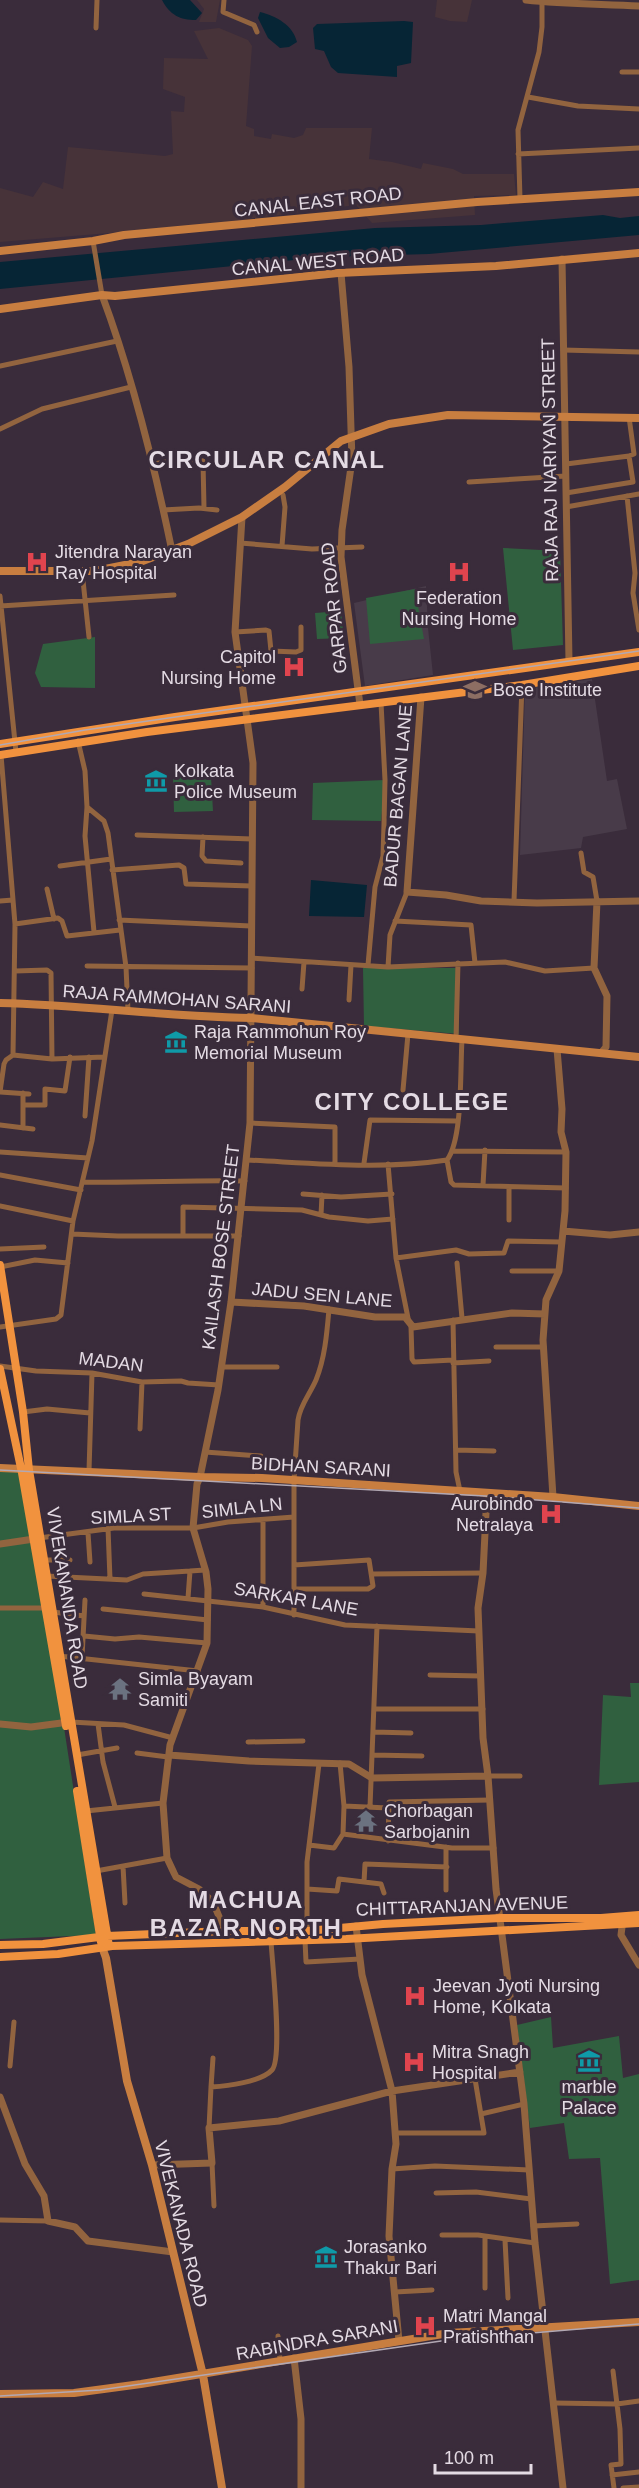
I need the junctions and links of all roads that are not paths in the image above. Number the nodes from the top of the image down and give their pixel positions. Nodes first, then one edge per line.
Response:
1 (97, 0) edge
2 (224, 0) edge
3 (534, 0) edge
4 (639, 6) edge
5 (96, 28) dead end
6 (257, 32) dead end
7 (622, 72) dead end
8 (639, 72) edge
9 (528, 97) junction
10 (639, 109) edge
11 (639, 148) edge
12 (518, 154) junction
13 (639, 192) edge
14 (520, 199) junction
15 (93, 241) junction
16 (0, 251) edge
17 (639, 254) edge
18 (562, 259) junction
19 (341, 273) junction
20 (101, 291) junction
21 (0, 309) edge
22 (117, 341) junction
23 (563, 350) junction
24 (639, 352) edge
25 (0, 366) edge
26 (131, 387) junction
27 (565, 415) junction
28 (630, 417) junction
29 (639, 418) edge
30 (0, 429) edge
31 (352, 437) junction
32 (628, 456) junction
33 (153, 464) junction
34 (566, 464) junction
35 (566, 476) junction
36 (470, 482) dead end
37 (566, 493) junction
38 (639, 494) edge
39 (283, 495) dead end
40 (627, 496) junction
41 (566, 507) junction
42 (204, 508) junction
43 (163, 510) junction
44 (217, 510) dead end
45 (242, 517) junction
46 (240, 543) junction
47 (282, 546) junction
48 (362, 547) dead end
49 (341, 548) junction
50 (172, 551) junction
51 (0, 571) edge
52 (82, 571) junction
53 (174, 595) dead end
54 (0, 596) edge
55 (86, 601) junction
56 (0, 606) edge
57 (301, 627) dead end
58 (639, 630) edge
59 (235, 632) junction
60 (89, 637) dead end
61 (639, 652) edge
62 (569, 661) junction
63 (639, 666) edge
64 (522, 685) junction
65 (0, 687) edge
66 (8, 687) junction
67 (360, 692) junction
68 (421, 697) junction
69 (381, 703) junction
70 (360, 705) junction
71 (248, 713) junction
72 (78, 741) junction
73 (0, 744) edge
74 (15, 747) junction
75 (0, 755) edge
76 (87, 807) junction
77 (3, 818) edge
78 (136, 834) dead end
79 (203, 837) junction
80 (3, 838) edge
81 (252, 839) junction
82 (581, 853) dead end
83 (111, 859) junction
84 (88, 863) junction
85 (241, 863) dead end
86 (0, 866) edge
87 (9, 866) junction
88 (60, 866) dead end
89 (112, 870) junction
90 (252, 886) junction
91 (47, 889) dead end
92 (407, 892) junction
93 (13, 900) junction
94 (0, 901) edge
95 (597, 901) junction
96 (514, 902) junction
97 (639, 902) edge
98 (54, 919) junction
99 (119, 920) junction
100 (395, 921) junction
101 (15, 924) junction
102 (251, 926) junction
103 (120, 930) junction
104 (94, 932) junction
105 (252, 958) junction
106 (304, 962) junction
107 (458, 963) junction
108 (475, 963) junction
109 (351, 964) junction
110 (368, 965) junction
111 (87, 966) dead end
112 (126, 967) junction
113 (388, 967) junction
114 (252, 968) junction
115 (594, 968) junction
116 (15, 971) junction
117 (302, 989) dead end
118 (349, 1000) dead end
119 (0, 1003) edge
120 (13, 1003) junction
121 (53, 1004) junction
122 (112, 1010) junction
123 (128, 1011) junction
124 (252, 1018) junction
125 (408, 1034) junction
126 (459, 1039) junction
127 (557, 1049) junction
128 (601, 1053) junction
129 (13, 1055) junction
130 (70, 1057) junction
131 (89, 1057) junction
132 (104, 1057) junction
133 (639, 1058) edge
134 (52, 1059) junction
135 (403, 1090) dead end
136 (0, 1092) edge
137 (23, 1105) junction
138 (85, 1116) dead end
139 (458, 1121) junction
140 (250, 1123) junction
141 (0, 1125) edge
142 (23, 1128) junction
143 (33, 1129) dead end
144 (485, 1150) junction
145 (453, 1151) junction
146 (0, 1152) edge
147 (566, 1152) junction
148 (88, 1158) junction
149 (247, 1160) junction
150 (447, 1160) junction
151 (364, 1163) junction
152 (335, 1164) junction
153 (388, 1164) junction
154 (0, 1175) edge
155 (245, 1181) junction
156 (83, 1182) junction
157 (483, 1185) junction
158 (509, 1187) junction
159 (566, 1188) junction
160 (81, 1190) junction
161 (303, 1194) dead end
162 (392, 1194) junction
163 (322, 1195) junction
164 (0, 1206) edge
165 (242, 1209) junction
166 (321, 1215) junction
167 (393, 1220) junction
168 (509, 1220) dead end
169 (73, 1221) junction
170 (563, 1232) junction
171 (639, 1232) edge
172 (72, 1234) junction
173 (183, 1234) junction
174 (239, 1236) junction
175 (561, 1242) junction
176 (44, 1247) dead end
177 (0, 1249) edge
178 (396, 1258) junction
179 (68, 1263) junction
180 (457, 1263) dead end
181 (0, 1266) edge
182 (512, 1271) dead end
183 (559, 1271) junction
184 (231, 1302) junction
185 (330, 1309) junction
186 (545, 1314) junction
187 (408, 1318) junction
188 (462, 1318) junction
189 (453, 1320) junction
190 (4, 1326) edge
191 (411, 1327) junction
192 (496, 1347) dead end
193 (543, 1347) junction
194 (489, 1360) dead end
195 (453, 1361) junction
196 (277, 1366) dead end
197 (221, 1367) junction
198 (0, 1368) edge
199 (15, 1368) junction
200 (92, 1373) junction
201 (141, 1382) junction
202 (219, 1385) junction
203 (23, 1412) junction
204 (90, 1413) junction
205 (140, 1429) dead end
206 (456, 1450) junction
207 (494, 1451) dead end
208 (205, 1452) junction
209 (261, 1456) dead end
210 (0, 1468) edge
211 (25, 1470) junction
212 (89, 1472) junction
213 (200, 1478) junction
214 (294, 1480) junction
215 (460, 1491) junction
216 (488, 1493) junction
217 (553, 1497) junction
218 (639, 1506) edge
219 (294, 1517) junction
220 (263, 1520) junction
221 (108, 1528) junction
222 (193, 1528) junction
223 (88, 1533) junction
224 (37, 1538) junction
225 (0, 1544) edge
226 (44, 1560) junction
227 (70, 1560) dead end
228 (90, 1562) dead end
229 (294, 1565) junction
230 (205, 1570) junction
231 (190, 1572) junction
232 (483, 1573) junction
233 (372, 1574) junction
234 (46, 1576) junction
235 (110, 1579) junction
236 (294, 1589) junction
237 (144, 1594) dead end
238 (188, 1598) junction
239 (85, 1600) dead end
240 (209, 1601) junction
241 (263, 1607) junction
242 (0, 1608) edge
243 (103, 1609) dead end
244 (49, 1610) junction
245 (294, 1615) junction
246 (84, 1616) junction
247 (208, 1620) junction
248 (377, 1626) junction
249 (479, 1631) junction
250 (84, 1636) junction
251 (207, 1643) junction
252 (57, 1655) junction
253 (82, 1657) junction
254 (198, 1671) junction
255 (430, 1675) dead end
256 (481, 1676) junction
257 (376, 1709) junction
258 (483, 1709) junction
259 (68, 1722) junction
260 (0, 1724) edge
261 (98, 1724) junction
262 (374, 1732) junction
263 (411, 1733) dead end
264 (172, 1738) junction
265 (303, 1741) dead end
266 (248, 1742) dead end
267 (117, 1748) dead end
268 (102, 1750) junction
269 (137, 1753) dead end
270 (77, 1755) junction
271 (372, 1755) junction
272 (169, 1756) junction
273 (422, 1756) dead end
274 (340, 1763) junction
275 (319, 1764) junction
276 (488, 1776) junction
277 (520, 1776) dead end
278 (372, 1778) junction
279 (490, 1800) junction
280 (163, 1803) junction
281 (388, 1805) junction
282 (344, 1806) junction
283 (370, 1807) junction
284 (115, 1808) junction
285 (86, 1811) junction
286 (343, 1834) junction
287 (388, 1841) junction
288 (309, 1845) junction
289 (446, 1847) junction
290 (494, 1848) junction
291 (167, 1858) junction
292 (123, 1866) junction
293 (447, 1867) junction
294 (96, 1871) junction
295 (364, 1882) junction
296 (307, 1889) junction
297 (446, 1890) dead end
298 (384, 1893) dead end
299 (125, 1903) dead end
300 (639, 1915) edge
301 (501, 1918) junction
302 (623, 1920) junction
303 (639, 1923) edge
304 (356, 1926) junction
305 (502, 1930) junction
306 (225, 1931) junction
307 (104, 1936) junction
308 (306, 1936) junction
309 (357, 1939) junction
310 (271, 1941) junction
311 (0, 1945) edge
312 (105, 1946) junction
313 (0, 1957) edge
314 (360, 1959) junction
315 (639, 1965) edge
316 (14, 2022) dead end
317 (213, 2058) dead end
318 (10, 2066) dead end
319 (520, 2072) junction
320 (475, 2079) junction
321 (211, 2087) junction
322 (392, 2091) junction
323 (0, 2097) edge
324 (524, 2104) junction
325 (481, 2114) junction
326 (209, 2128) junction
327 (395, 2133) junction
328 (212, 2163) junction
329 (152, 2165) junction
330 (392, 2169) junction
331 (529, 2170) junction
332 (436, 2193) dead end
333 (531, 2199) junction
334 (214, 2206) dead end
335 (0, 2220) edge
336 (48, 2221) junction
337 (577, 2224) dead end
338 (533, 2226) junction
339 (442, 2235) dead end
340 (485, 2236) junction
341 (505, 2240) junction
342 (535, 2243) junction
343 (173, 2252) junction
344 (485, 2288) dead end
345 (432, 2290) dead end
346 (395, 2292) junction
347 (508, 2298) dead end
348 (639, 2322) edge
349 (544, 2328) junction
350 (278, 2336) dead end
351 (399, 2341) junction
352 (294, 2358) junction
353 (280, 2360) junction
354 (613, 2370) dead end
355 (203, 2375) junction
356 (0, 2394) edge
357 (639, 2401) edge
358 (554, 2403) junction
359 (617, 2404) junction
360 (639, 2472) edge
361 (612, 2475) junction
362 (639, 2487) edge
363 (222, 2488) edge
364 (301, 2488) edge
365 (563, 2488) edge
366 (614, 2488) edge
367 (623, 2488) edge

1 - 5 street
2 - 6 street
3 - 4 street
3 - 9 street
7 - 8 street
9 - 10 street
9 - 12 street
11 - 12 street
12 - 14 street
13 - 14 main road, CANAL EAST ROAD
14 - 15 main road, CANAL EAST ROAD
15 - 16 main road, CANAL EAST ROAD
15 - 20 street
17 - 18 main road, CANAL WEST ROAD
18 - 19 main road, CANAL WEST ROAD
18 - 23 street, RAJA RAJ NARIYAN STREET
19 - 20 main road, CANAL WEST ROAD
19 - 31 street, GARPAR ROAD
20 - 21 main road, CANAL WEST ROAD
20 - 22 street
22 - 25 street
22 - 26 street
23 - 24 street
23 - 27 street, RAJA RAJ NARIYAN STREET
26 - 30 street
26 - 33 street
27 - 28 main road
27 - 31 main road
27 - 34 street, RAJA RAJ NARIYAN STREET
28 - 29 main road
28 - 32 street
31 - 45 main road
31 - 49 street, GARPAR ROAD
32 - 34 street
32 - 37 street
33 - 42 street
33 - 43 street
34 - 35 street, RAJA RAJ NARIYAN STREET
35 - 36 street
35 - 37 street, RAJA RAJ NARIYAN STREET
37 - 41 street, RAJA RAJ NARIYAN STREET
38 - 40 street
39 - 47 street
40 - 41 street
40 - 58 street
41 - 62 street, RAJA RAJ NARIYAN STREET
42 - 43 street
42 - 44 street
43 - 50 street
45 - 46 street, KAILASH BOSE STREET
45 - 50 main road
46 - 47 street
46 - 59 street, KAILASH BOSE STREET
47 - 49 street
48 - 49 street
49 - 67 street, GARPAR ROAD
50 - 52 main road
51 - 52 main road
52 - 55 street
53 - 55 street
54 - 56 street
55 - 56 street
55 - 60 street
56 - 66 street
57 - 59 street
59 - 71 street, KAILASH BOSE STREET
61 - 62 main road
62 - 67 main road
63 - 64 main road
64 - 68 main road
64 - 96 street
65 - 66 street
66 - 74 street
67 - 70 street, GARPAR ROAD
67 - 71 main road
68 - 69 main road
68 - 92 street, BADUR BAGAN LANE
69 - 70 main road
69 - 110 street, BADUR BAGAN LANE
70 - 71 main road
71 - 72 main road
71 - 74 main road
71 - 81 street, KAILASH BOSE STREET
72 - 74 main road
72 - 76 street
73 - 74 main road
74 - 75 main road
75 - 77 street
76 - 83 street
76 - 84 street
77 - 80 street
78 - 79 street
79 - 81 street
79 - 85 street
80 - 87 street
81 - 90 street, KAILASH BOSE STREET
82 - 95 street
83 - 84 street
83 - 89 street
84 - 88 street
84 - 104 street
86 - 87 street
87 - 93 street
89 - 90 street
89 - 99 street
90 - 102 street, KAILASH BOSE STREET
91 - 98 street
92 - 96 street
92 - 100 street, BADUR BAGAN LANE
93 - 94 street
93 - 101 street
95 - 96 street
95 - 97 street
95 - 115 street
98 - 101 street
98 - 104 street
99 - 102 street
99 - 103 street
100 - 108 street
100 - 113 street, BADUR BAGAN LANE
101 - 116 street
102 - 105 street, KAILASH BOSE STREET
103 - 104 street
103 - 112 street
105 - 106 street
105 - 114 street, KAILASH BOSE STREET
106 - 109 street
106 - 117 street
107 - 108 street
107 - 113 street
107 - 126 street
108 - 115 street
109 - 110 street
109 - 118 street
110 - 113 street
111 - 112 street
112 - 114 street
112 - 123 street
114 - 124 street, KAILASH BOSE STREET
115 - 128 street
116 - 120 street
116 - 121 street
119 - 120 main road, RAJA RAMMOHAN SARANI
120 - 121 main road, RAJA RAMMOHAN SARANI
120 - 129 street
121 - 122 main road, RAJA RAMMOHAN SARANI
121 - 134 street
122 - 123 main road, RAJA RAMMOHAN SARANI
122 - 132 street
123 - 124 main road, RAJA RAMMOHAN SARANI
124 - 125 main road, RAJA RAMMOHAN SARANI
124 - 140 street, KAILASH BOSE STREET
125 - 126 main road, RAJA RAMMOHAN SARANI
125 - 135 street
126 - 127 main road, RAJA RAMMOHAN SARANI
126 - 139 street
127 - 128 main road, RAJA RAMMOHAN SARANI
127 - 147 street
128 - 133 main road, RAJA RAMMOHAN SARANI
129 - 134 street
129 - 136 street
130 - 131 street
130 - 134 street
130 - 137 street
131 - 132 street
131 - 138 street
132 - 148 street
136 - 137 street
137 - 142 street
139 - 145 street
139 - 151 street
140 - 149 street, KAILASH BOSE STREET
140 - 152 street
141 - 142 street
142 - 143 street
144 - 145 street
144 - 147 street
144 - 157 street
145 - 150 street
146 - 148 street
147 - 159 street
148 - 156 street
149 - 152 street
149 - 155 street, KAILASH BOSE STREET
150 - 153 street
150 - 157 street
151 - 152 street
151 - 153 street
153 - 162 street
154 - 160 street
155 - 156 street
155 - 165 street, KAILASH BOSE STREET
156 - 160 street
157 - 158 street
158 - 159 street
158 - 168 street
159 - 170 street
160 - 169 street
161 - 163 street
162 - 163 street
162 - 167 street
163 - 166 street
164 - 169 street
165 - 166 street
165 - 173 street
165 - 174 street, KAILASH BOSE STREET
166 - 167 street
167 - 178 street
169 - 172 street
170 - 171 street
170 - 175 street
172 - 173 street
172 - 179 street
173 - 174 street
174 - 184 street, KAILASH BOSE STREET
175 - 178 street
175 - 183 street
176 - 177 street
178 - 187 street
179 - 181 street
179 - 190 street
180 - 188 street
181 - 190 main road, VIVEKANANDA ROAD
182 - 183 street
183 - 186 street
184 - 185 street, JADU SEN LANE
184 - 197 street, KAILASH BOSE STREET
185 - 187 street, JADU SEN LANE
185 - 214 street
186 - 188 street, JADU SEN LANE
186 - 193 street
187 - 191 street, JADU SEN LANE
188 - 189 street, JADU SEN LANE
189 - 191 street, JADU SEN LANE
189 - 195 street
190 - 199 main road, VIVEKANANDA ROAD
191 - 195 street
192 - 193 street
193 - 217 street
194 - 195 street
195 - 206 street
196 - 197 street
197 - 202 street, KAILASH BOSE STREET
198 - 199 street, MADAN
198 - 211 main road, VIVEKANANDA ROAD
199 - 200 street, MADAN
199 - 203 main road, VIVEKANANDA ROAD
200 - 201 street, MADAN
200 - 204 street
201 - 202 street, MADAN
201 - 205 street
202 - 208 street, KAILASH BOSE STREET
203 - 204 street
203 - 211 main road, VIVEKANANDA ROAD
204 - 212 street
206 - 207 street
206 - 215 street
208 - 209 street
208 - 213 street, KAILASH BOSE STREET
210 - 211 main road, BIDHAN SARANI
211 - 212 main road, BIDHAN SARANI
211 - 224 main road, VIVEKANANDA ROAD
212 - 213 main road, BIDHAN SARANI
213 - 214 main road, BIDHAN SARANI
213 - 222 street, KAILASH BOSE STREET
214 - 215 main road, BIDHAN SARANI
214 - 219 street
215 - 216 main road, BIDHAN SARANI
216 - 217 main road, BIDHAN SARANI
216 - 232 street
217 - 218 main road, BIDHAN SARANI
219 - 220 street, SIMLA LN
219 - 229 street
220 - 222 street, SIMLA LN
220 - 241 street
221 - 222 street, SIMLA ST
221 - 223 street, SIMLA ST
221 - 235 street
222 - 230 street
223 - 224 street, SIMLA ST
223 - 228 street
224 - 225 street
224 - 226 main road, VIVEKANANDA ROAD
224 - 244 main road, VIVEKANANDA ROAD
226 - 227 street
226 - 234 main road, VIVEKANANDA ROAD
229 - 233 street
229 - 236 street
230 - 231 street
230 - 240 street
231 - 235 street
231 - 238 street
232 - 233 street
232 - 249 street
233 - 236 street
234 - 235 street
234 - 244 main road, VIVEKANANDA ROAD
236 - 245 street
237 - 238 street, SARKAR LANE
238 - 240 street, SARKAR LANE
239 - 246 street
240 - 241 street, SARKAR LANE
240 - 247 street
241 - 245 street, SARKAR LANE
242 - 244 street
243 - 247 street
244 - 246 street
244 - 252 main road, VIVEKANANDA ROAD
245 - 248 street, SARKAR LANE
246 - 250 street
247 - 251 street
248 - 249 street, SARKAR LANE
248 - 257 street
249 - 256 street
250 - 251 street
250 - 253 street
251 - 254 street
252 - 253 street
252 - 259 main road, VIVEKANANDA ROAD
253 - 254 street
254 - 264 street
255 - 256 street
256 - 258 street
257 - 258 street
257 - 262 street
258 - 276 street
259 - 260 street
259 - 261 street
259 - 270 main road, VIVEKANANDA ROAD
259 - 307 main road, VIVEKANANDA ROAD
261 - 264 street
261 - 268 street
262 - 263 street
262 - 271 street
264 - 272 street
265 - 266 street
267 - 268 street
268 - 270 street
268 - 284 street
269 - 272 street
270 - 285 main road, VIVEKANANDA ROAD
271 - 273 street
271 - 278 street
272 - 275 street
272 - 280 street
274 - 275 street
274 - 278 street
274 - 282 street
275 - 288 street
276 - 277 street
276 - 278 street
276 - 279 street
278 - 283 street
279 - 281 street
279 - 290 street
280 - 284 street
280 - 291 street
281 - 283 street
281 - 287 street
282 - 283 street
282 - 286 street
284 - 285 street
285 - 294 main road, VIVEKANANDA ROAD
286 - 287 street
286 - 288 street
287 - 289 street
288 - 296 street
289 - 290 street
289 - 293 street
290 - 301 street
291 - 292 street
291 - 306 street
292 - 294 street
292 - 299 street
293 - 295 street
293 - 297 street
294 - 307 main road, VIVEKANANDA ROAD
295 - 296 street
295 - 298 street
296 - 308 street
300 - 302 main road, CHITTARANJAN AVENUE
301 - 302 main road, CHITTARANJAN AVENUE
301 - 304 main road, CHITTARANJAN AVENUE
301 - 305 street
302 - 303 main road
302 - 305 main road
302 - 315 street
304 - 308 main road, CHITTARANJAN AVENUE
304 - 309 street
305 - 309 main road
305 - 319 street
306 - 307 main road, CHITTARANJAN AVENUE
306 - 308 main road, CHITTARANJAN AVENUE
307 - 311 main road, CHITTARANJAN AVENUE
307 - 312 main road
308 - 309 main road
308 - 310 main road
308 - 314 street
309 - 314 street
310 - 312 main road
310 - 321 street
312 - 313 main road
312 - 329 main road, VIVEKANADA ROAD
314 - 322 street
316 - 318 street
317 - 321 street
319 - 320 street
319 - 324 street
320 - 322 street
320 - 325 street
321 - 326 street
322 - 326 street
322 - 327 street
323 - 336 street
324 - 325 street
324 - 331 street
325 - 327 street
326 - 328 street
327 - 330 street
328 - 329 street
328 - 334 street
329 - 343 main road, VIVEKANADA ROAD
330 - 331 street
330 - 346 street
331 - 333 street
332 - 333 street
333 - 338 street
335 - 336 street
336 - 343 street
337 - 338 street
338 - 342 street
339 - 340 street
340 - 341 street
340 - 344 street
341 - 342 street
341 - 347 street
342 - 349 street
343 - 355 main road, VIVEKANADA ROAD
345 - 346 street
346 - 351 street
348 - 349 main road, RABINDRA SARANI
349 - 351 main road, RABINDRA SARANI
349 - 358 street
350 - 353 street
351 - 352 main road, RABINDRA SARANI
352 - 353 main road, RABINDRA SARANI
352 - 364 street
353 - 355 main road, RABINDRA SARANI
354 - 359 street
355 - 356 main road, RABINDRA SARANI
355 - 363 main road, VIVEKANADA ROAD
357 - 359 street
358 - 359 street
358 - 365 street
359 - 361 street
360 - 361 street
361 - 366 street
362 - 367 street

